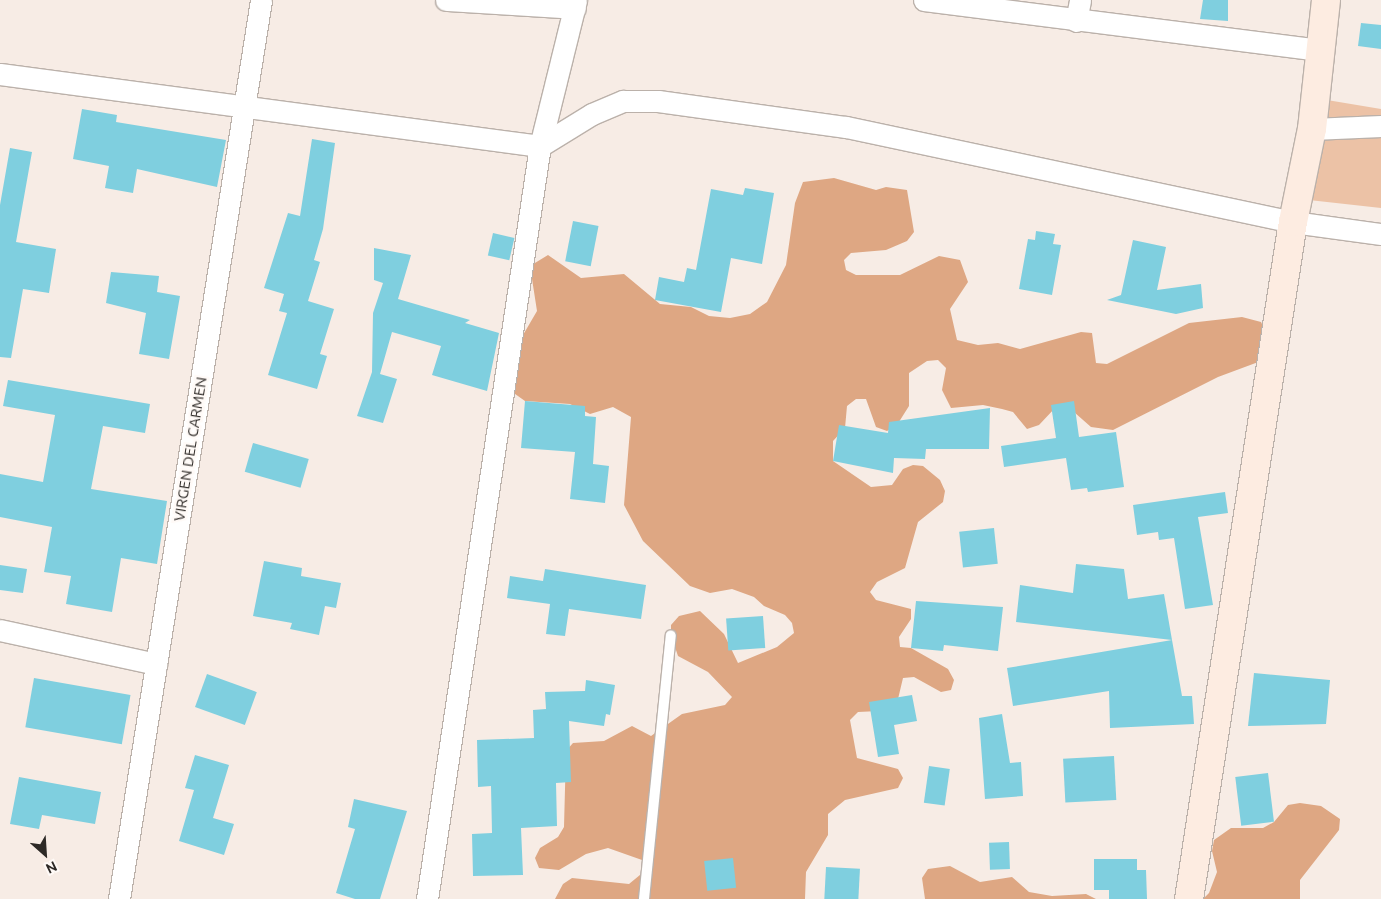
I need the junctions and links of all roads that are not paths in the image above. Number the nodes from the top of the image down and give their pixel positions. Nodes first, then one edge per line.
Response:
1 (261, 0) edge
2 (446, 0) edge
3 (924, 0) edge
4 (1080, 0) edge
5 (1326, 0) edge
6 (577, 3) edge
7 (1076, 21) junction
8 (1320, 50) junction
9 (0, 74) edge
10 (244, 106) junction
11 (1381, 126) edge
12 (1312, 129) junction
13 (540, 146) junction
14 (1293, 222) junction
15 (1381, 234) edge
16 (0, 630) edge
17 (671, 635) dead end
18 (156, 664) junction
19 (120, 899) edge
20 (426, 899) edge
21 (644, 899) edge
22 (1189, 899) edge

1 - 10 street, VIRGEN DEL CARMEN
2 - 6 street
3 - 7 street
4 - 7 street
5 - 8 street
6 - 13 street
7 - 8 street
8 - 12 street
9 - 10 street
10 - 13 street
10 - 18 street, VIRGEN DEL CARMEN
11 - 12 street
12 - 14 street
13 - 14 street
13 - 20 street
14 - 15 street
14 - 22 street
16 - 18 street
17 - 21 lane
18 - 19 street, VIRGEN DEL CARMEN

